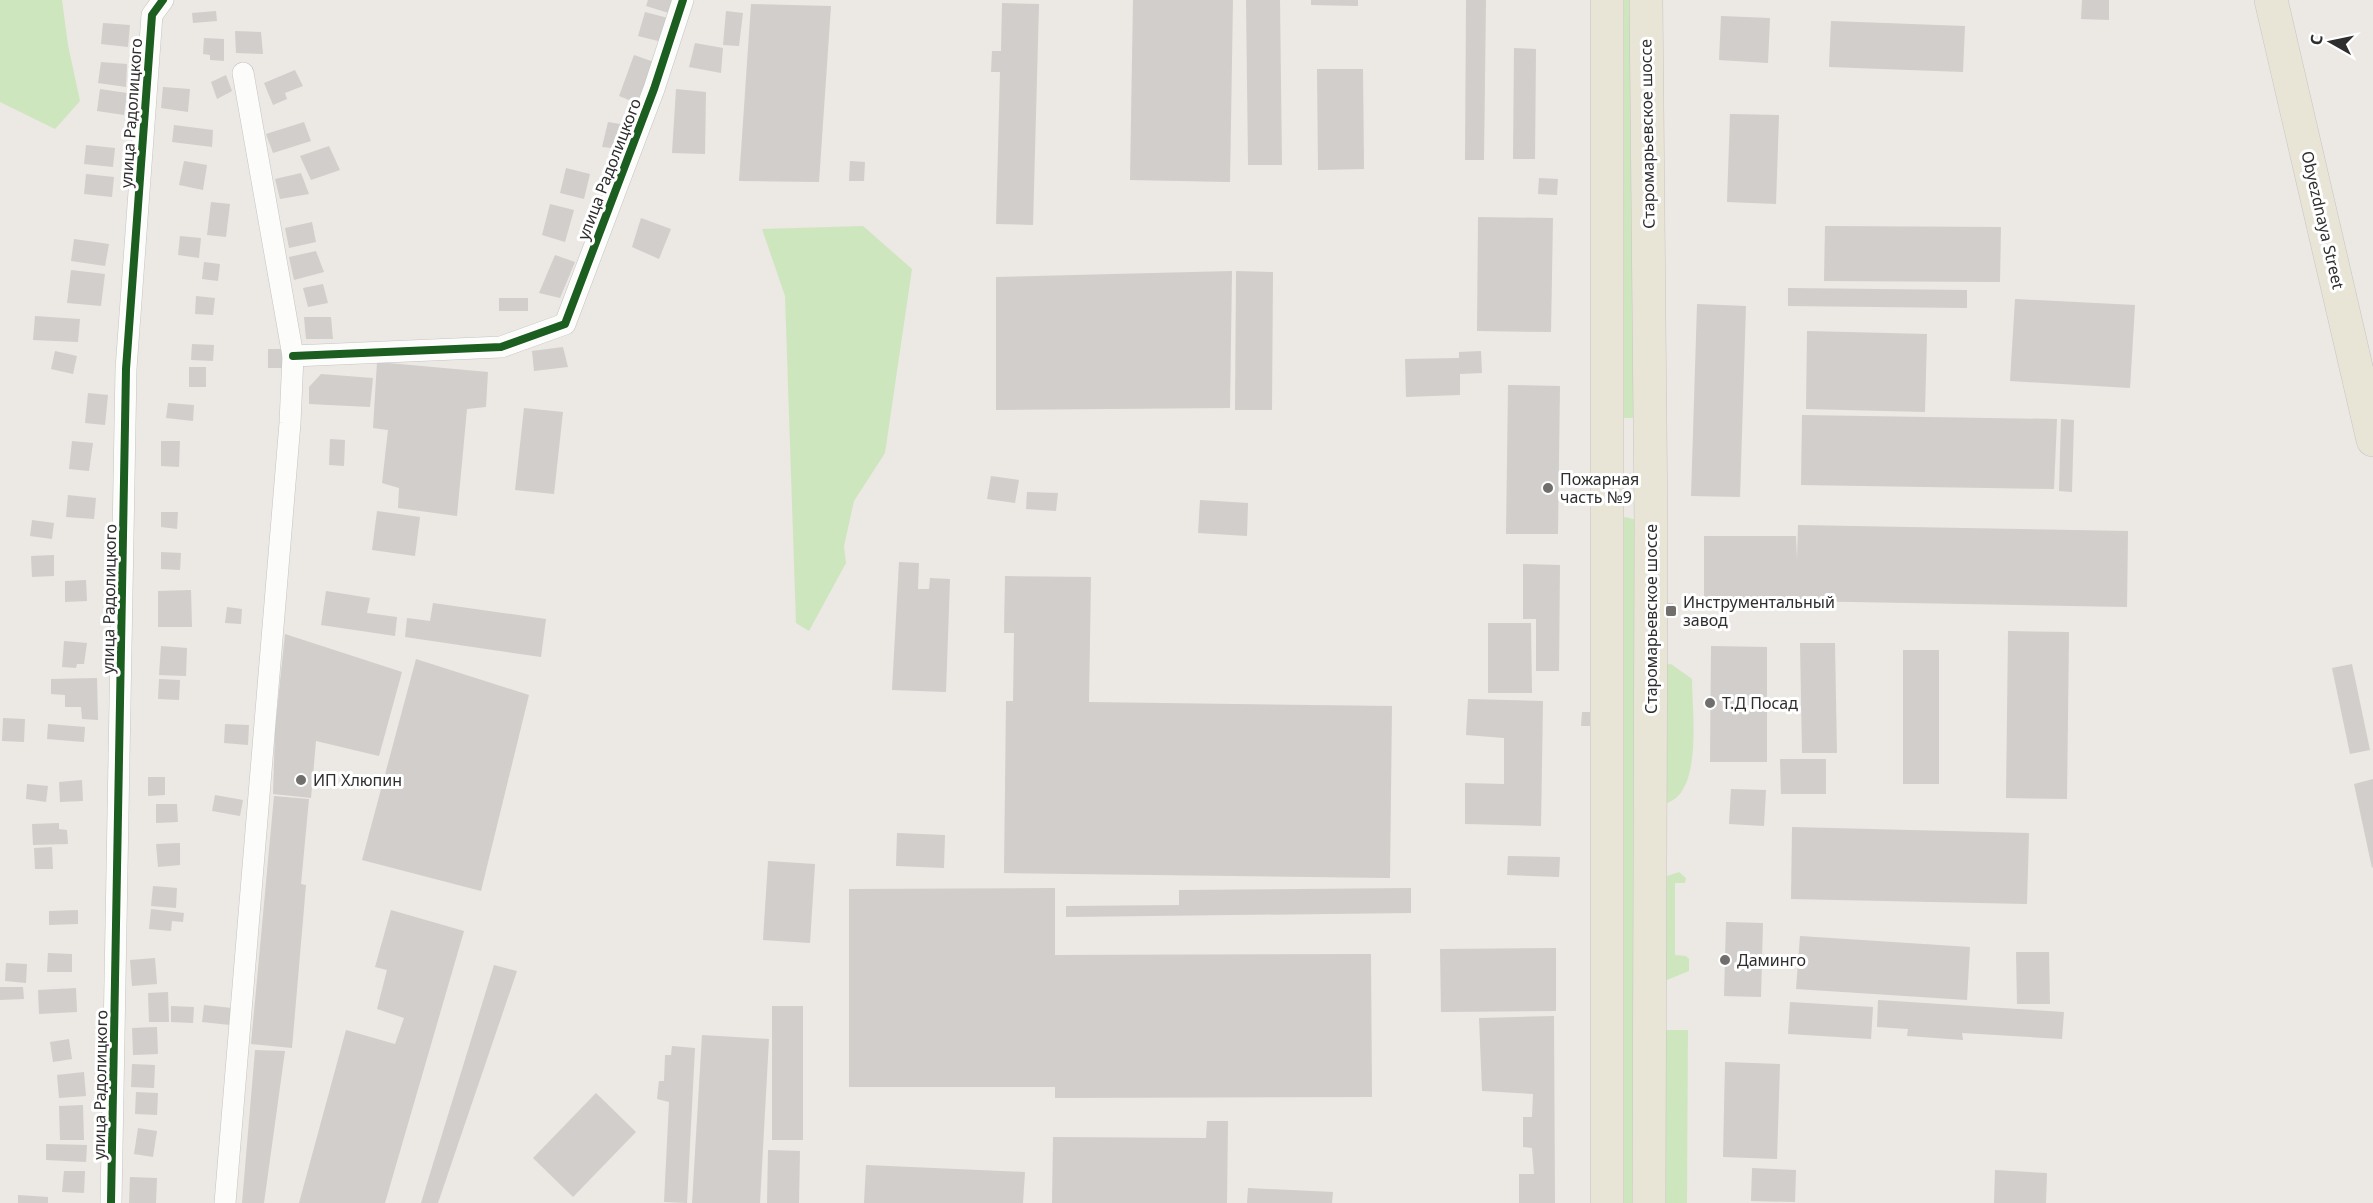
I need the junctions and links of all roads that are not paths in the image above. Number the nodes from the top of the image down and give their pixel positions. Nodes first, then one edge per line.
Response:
1 (163, 0) edge
2 (683, 0) edge
3 (1607, 0) edge
4 (1646, 0) edge
5 (2271, 0) edge
6 (243, 73) dead end
7 (293, 356) junction
8 (2373, 440) edge
9 (1608, 480) junction
10 (1651, 480) junction
11 (111, 1203) edge
12 (225, 1203) edge
13 (1606, 1203) edge
14 (1649, 1203) edge

1 - 11 street, улица Радолицкого
2 - 7 street, улица Радолицкого
3 - 9 main road
4 - 10 main road, Старомарьевское шоссе
5 - 8 main road, Obyezdnaya Street
6 - 7 street
7 - 12 street
9 - 10 main road
9 - 13 main road
10 - 14 main road, Старомарьевское шоссе

